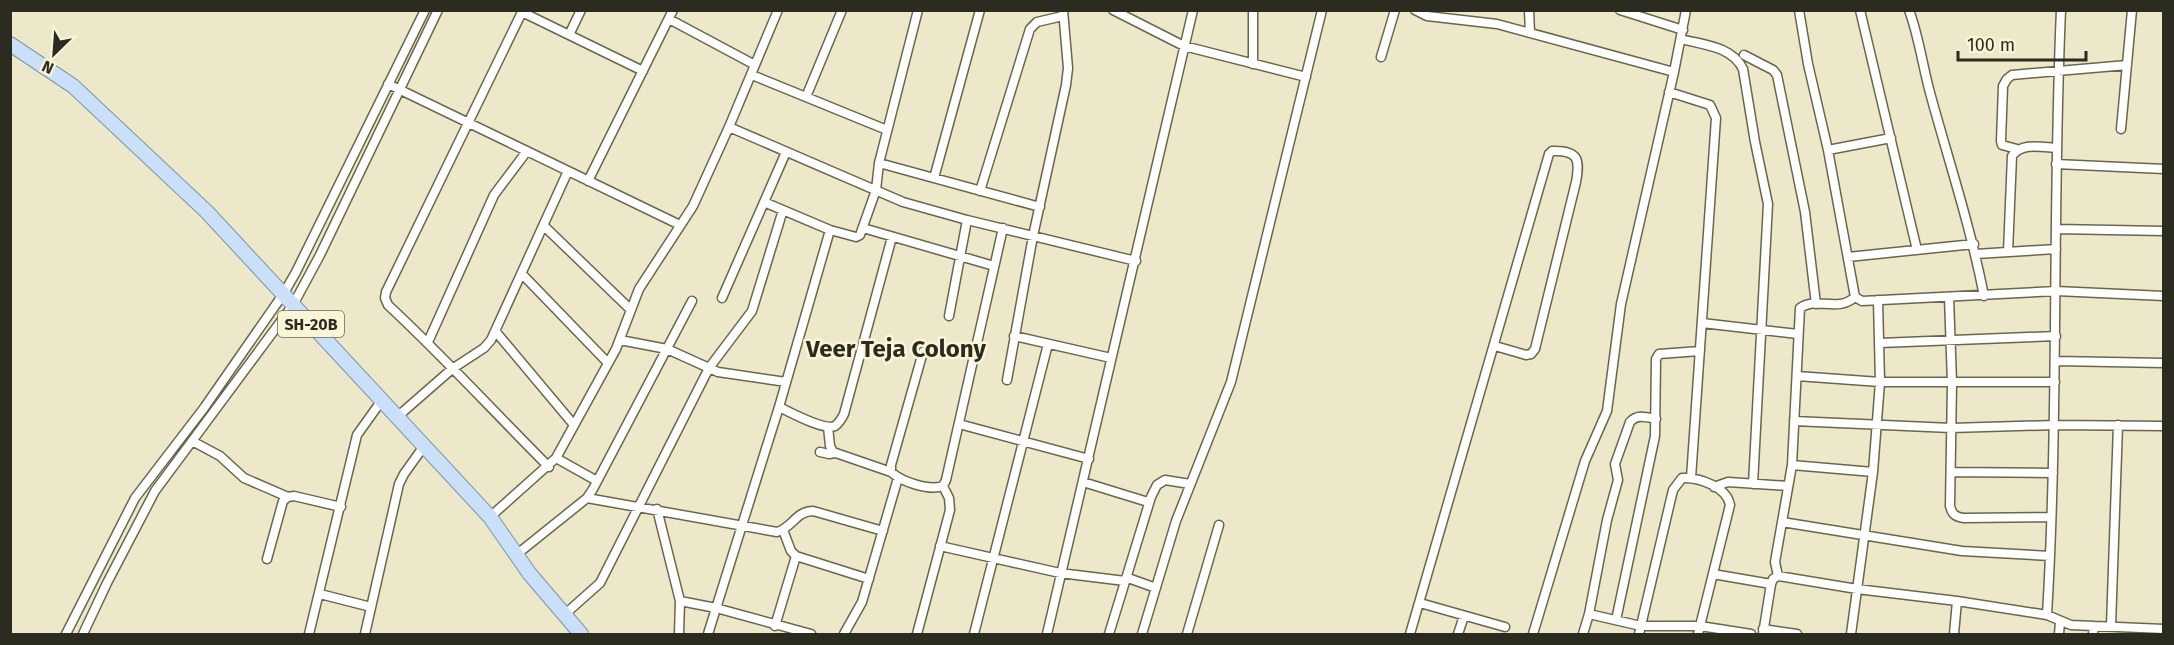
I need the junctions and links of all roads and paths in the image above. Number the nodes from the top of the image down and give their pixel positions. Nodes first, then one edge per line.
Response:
1 (425, 10) edge
2 (438, 10) edge
3 (581, 10) edge
4 (673, 10) edge
5 (778, 10) edge
6 (842, 10) edge
7 (918, 10) edge
8 (980, 10) edge
9 (1113, 10) edge
10 (1193, 10) edge
11 (1253, 10) edge
12 (1323, 10) edge
13 (1395, 10) edge
14 (1415, 10) edge
15 (1529, 10) edge
16 (1620, 10) edge
17 (1686, 10) edge
18 (1799, 10) edge
19 (1860, 10) edge
20 (1909, 10) edge
21 (2061, 10) edge
22 (2132, 10) edge
23 (522, 11) edge
24 (1063, 13) edge
25 (669, 19) junction
26 (1683, 30) junction
27 (1530, 33) junction
28 (569, 35) junction
29 (1681, 39) junction
30 (10, 44) edge
31 (1184, 46) junction
32 (1744, 55) dead end
33 (1381, 57) dead end
34 (1253, 64) junction
35 (755, 65) junction
36 (2127, 65) junction
37 (644, 71) junction
38 (1674, 72) junction
39 (2058, 72) junction
40 (752, 75) junction
41 (1306, 77) junction
42 (388, 84) junction
43 (399, 89) junction
44 (1669, 92) junction
45 (806, 97) junction
46 (467, 122) junction
47 (729, 127) junction
48 (2121, 129) dead end
49 (887, 130) junction
50 (1891, 138) junction
51 (2057, 148) junction
52 (1828, 150) junction
53 (2017, 150) junction
54 (527, 151) junction
55 (786, 152) junction
56 (879, 163) junction
57 (2056, 164) junction
58 (2163, 169) edge
59 (568, 171) junction
60 (934, 178) junction
61 (588, 181) junction
62 (876, 190) junction
63 (980, 190) junction
64 (764, 202) junction
65 (1040, 207) junction
66 (783, 210) junction
67 (967, 220) junction
68 (680, 225) junction
69 (544, 226) junction
70 (863, 228) junction
71 (1003, 228) junction
72 (2056, 229) junction
73 (830, 230) junction
74 (2163, 231) edge
75 (1033, 236) junction
76 (892, 237) junction
77 (1974, 244) junction
78 (2056, 249) junction
79 (1917, 250) junction
80 (2008, 252) junction
81 (1976, 254) junction
82 (960, 257) junction
83 (1848, 257) junction
84 (1136, 261) junction
85 (994, 266) junction
86 (522, 274) junction
87 (2056, 291) junction
88 (284, 293) junction
89 (1984, 296) junction
90 (2163, 296) edge
91 (1855, 297) junction
92 (1950, 297) junction
93 (722, 298) dead end
94 (1878, 300) junction
95 (692, 301) dead end
96 (1816, 304) junction
97 (293, 305) junction
98 (631, 310) junction
99 (949, 316) dead end
100 (1702, 323) junction
101 (1762, 330) junction
102 (496, 332) junction
103 (1798, 334) junction
104 (1014, 336) junction
105 (2056, 336) junction
106 (620, 340) junction
107 (1951, 340) junction
108 (428, 342) junction
109 (1880, 343) junction
110 (1048, 344) junction
111 (1495, 346) junction
112 (667, 349) junction
113 (1700, 351) junction
114 (923, 352) dead end
115 (1111, 358) junction
116 (2056, 361) junction
117 (608, 363) junction
118 (2163, 363) edge
119 (452, 369) junction
120 (709, 369) junction
121 (1797, 376) junction
122 (1007, 380) dead end
123 (786, 382) junction
124 (1880, 382) junction
125 (2055, 382) junction
126 (1952, 383) junction
127 (382, 400) junction
128 (779, 407) junction
129 (204, 408) junction
130 (212, 415) junction
131 (397, 417) junction
132 (1656, 419) junction
133 (1794, 421) junction
134 (959, 424) junction
135 (574, 425) junction
136 (2055, 425) junction
137 (2118, 425) junction
138 (1876, 426) junction
139 (2163, 426) edge
140 (828, 427) junction
141 (1951, 428) junction
142 (192, 441) junction
143 (1023, 442) junction
144 (424, 446) junction
145 (820, 452) dead end
146 (835, 453) junction
147 (556, 458) junction
148 (1089, 459) junction
149 (1792, 465) junction
150 (549, 466) junction
151 (1873, 472) junction
152 (1951, 472) junction
153 (2054, 473) junction
154 (894, 475) junction
155 (1691, 478) junction
156 (597, 481) junction
157 (1083, 482) junction
158 (1191, 484) junction
159 (1753, 484) junction
160 (943, 486) junction
161 (1788, 486) junction
162 (1714, 487) junction
163 (288, 497) junction
164 (587, 498) junction
165 (1148, 502) junction
166 (640, 506) junction
167 (341, 507) junction
168 (657, 509) junction
169 (490, 517) junction
170 (2051, 517) junction
171 (1782, 522) junction
172 (742, 524) junction
173 (1219, 525) dead end
174 (783, 530) junction
175 (883, 531) junction
176 (1864, 536) junction
177 (940, 546) junction
178 (516, 555) junction
179 (796, 556) junction
180 (2050, 556) junction
181 (267, 559) dead end
182 (994, 559) junction
183 (1060, 573) junction
184 (1713, 574) junction
185 (1778, 576) junction
186 (869, 579) junction
187 (1125, 581) junction
188 (1771, 584) junction
189 (1156, 588) junction
190 (1857, 589) junction
191 (320, 594) junction
192 (680, 601) junction
193 (1957, 601) junction
194 (1420, 603) junction
195 (371, 607) junction
196 (716, 608) junction
197 (1589, 614) junction
198 (564, 615) junction
199 (2047, 615) junction
200 (1464, 616) junction
201 (1616, 620) junction
202 (2060, 622) junction
203 (776, 626) junction
204 (2111, 626) junction
205 (1505, 627) dead end
206 (2163, 629) edge
207 (1640, 630) edge
208 (1699, 630) edge
209 (2093, 630) edge
210 (2124, 631) edge
211 (1763, 632) edge
212 (66, 634) edge
213 (83, 634) edge
214 (309, 634) edge
215 (365, 634) edge
216 (580, 634) edge
217 (679, 634) edge
218 (708, 634) edge
219 (811, 634) edge
220 (844, 634) edge
221 (917, 634) edge
222 (974, 634) edge
223 (1047, 634) edge
224 (1109, 634) edge
225 (1142, 634) edge
226 (1187, 634) edge
227 (1410, 634) edge
228 (1458, 634) edge
229 (1533, 634) edge
230 (1583, 634) edge
231 (1751, 634) edge
232 (1797, 634) edge
233 (1851, 634) edge
234 (1953, 634) edge
235 (2059, 634) edge

1 - 42 street
2 - 43 street
3 - 28 street
4 - 25 street
5 - 35 street
6 - 45 street
7 - 49 street
8 - 60 street
9 - 31 street
10 - 31 street
11 - 34 street
12 - 41 street
13 - 33 street
14 - 27 street
15 - 27 street
16 - 26 street
17 - 26 street
18 - 52 street
19 - 50 street
20 - 77 street
21 - 39 street
22 - 36 street
23 - 28 street
23 - 46 street
24 - 63 street
24 - 65 street
25 - 35 street
25 - 37 street
26 - 29 street
27 - 38 street
28 - 37 street
29 - 38 street
29 - 101 street
30 - 88 main road, SH-20B
31 - 34 street
31 - 84 street
32 - 96 street
34 - 41 street
35 - 40 street
36 - 39 street
36 - 48 street
37 - 61 street
38 - 44 street
39 - 51 street
39 - 53 street
40 - 45 street
40 - 47 street
41 - 158 street
42 - 43 street
42 - 88 street
43 - 46 street
43 - 97 street
44 - 100 street
44 - 229 street
45 - 49 street
46 - 54 street
46 - 108 street
47 - 55 street
47 - 68 street
49 - 56 street
50 - 52 street
50 - 79 street
51 - 53 street
51 - 57 street
52 - 83 street
53 - 80 street
54 - 59 street
54 - 108 street
55 - 62 street
55 - 64 street
56 - 60 street
56 - 62 street
57 - 58 street
57 - 72 street
59 - 61 street
59 - 69 street
60 - 63 street
61 - 68 street
62 - 67 street
62 - 70 street
63 - 65 street
64 - 66 street
64 - 93 street
65 - 75 street
66 - 73 street
66 - 120 street
67 - 71 street
67 - 82 street
68 - 98 street
69 - 86 street
69 - 98 street
70 - 73 street
70 - 76 street
71 - 75 street
71 - 85 street
72 - 74 street
72 - 78 street
73 - 123 street
75 - 84 street
75 - 104 street
76 - 82 street
76 - 140 street
77 - 79 street
77 - 81 street
78 - 80 street
78 - 87 street
79 - 83 street
80 - 81 street
81 - 89 street
82 - 85 street
82 - 99 street
83 - 91 street
84 - 115 street
85 - 134 street
86 - 102 street
86 - 117 street
87 - 89 street
87 - 90 street
87 - 105 street
88 - 97 main road, SH-20B
88 - 129 street
89 - 92 street
91 - 94 street
91 - 96 street
92 - 94 street
92 - 107 street
94 - 109 street
95 - 112 street
96 - 103 street
97 - 127 main road, SH-20B
97 - 130 street
98 - 106 street
100 - 101 street
100 - 113 street
101 - 103 street
101 - 159 street
102 - 119 street
102 - 135 street
103 - 121 street
104 - 110 street
104 - 122 street
105 - 107 street
105 - 116 street
106 - 112 street
106 - 117 street
107 - 109 street
107 - 126 street
108 - 119 street
109 - 124 street
110 - 115 street
110 - 143 street
111 - 111 street
111 - 194 street
112 - 120 street
112 - 156 street
113 - 132 street
113 - 155 street
114 - 154 street
115 - 148 street
116 - 118 street
116 - 125 street
117 - 135 street
119 - 131 street
119 - 150 street
120 - 123 street
120 - 166 street
121 - 124 street
121 - 133 street
123 - 128 street
124 - 126 street
124 - 138 street
125 - 126 street
125 - 136 street
126 - 141 street
127 - 131 main road, SH-20B
127 - 167 street
128 - 140 street
128 - 172 street
129 - 130 street
129 - 212 street
130 - 142 street
131 - 144 main road, SH-20B
132 - 197 street
132 - 201 street
133 - 138 street
133 - 149 street
134 - 143 street
134 - 160 street
135 - 147 street
136 - 137 street
136 - 141 street
136 - 153 street
137 - 139 street
137 - 204 street
138 - 141 street
138 - 151 street
140 - 146 street
141 - 152 street
142 - 163 street
142 - 213 street
143 - 148 street
143 - 182 street
144 - 169 main road, SH-20B
144 - 195 street
145 - 146 street
146 - 154 street
147 - 150 street
147 - 156 street
148 - 157 street
149 - 151 street
149 - 161 street
150 - 169 street
151 - 176 street
152 - 153 street
152 - 170 street
153 - 170 street
154 - 160 street
154 - 175 street
155 - 162 street
155 - 207 street
156 - 164 street
157 - 165 street
157 - 183 street
158 - 165 street
158 - 189 street
159 - 161 street
159 - 162 street
160 - 177 street
161 - 171 street
162 - 184 street
163 - 167 street
163 - 181 street
164 - 166 street
164 - 178 street
165 - 187 street
166 - 168 street
166 - 198 street
167 - 191 street
168 - 172 street
168 - 192 street
169 - 178 main road, SH-20B
170 - 180 street
171 - 176 street
171 - 185 street
172 - 174 street
172 - 196 street
173 - 226 street
174 - 175 street
174 - 179 street
175 - 186 street
176 - 180 street
176 - 190 street
177 - 182 street
177 - 221 street
178 - 198 main road, SH-20B
179 - 186 street
179 - 203 street
180 - 199 street
182 - 183 street
182 - 222 street
183 - 187 street
183 - 223 street
184 - 188 street
184 - 208 street
185 - 188 street
185 - 190 street
186 - 220 street
187 - 189 street
187 - 224 street
188 - 211 street
189 - 225 street
190 - 193 street
190 - 233 street
191 - 195 street
191 - 214 street
192 - 196 street
192 - 217 street
193 - 199 street
193 - 234 street
194 - 200 street
194 - 227 street
195 - 215 street
196 - 203 street
196 - 218 street
197 - 201 street
197 - 230 street
198 - 216 main road, SH-20B
199 - 202 street
200 - 205 street
200 - 228 street
201 - 207 street
202 - 209 street
202 - 235 street
203 - 219 street
204 - 209 street
204 - 210 street
206 - 210 street
207 - 208 street
208 - 231 street
211 - 232 street

